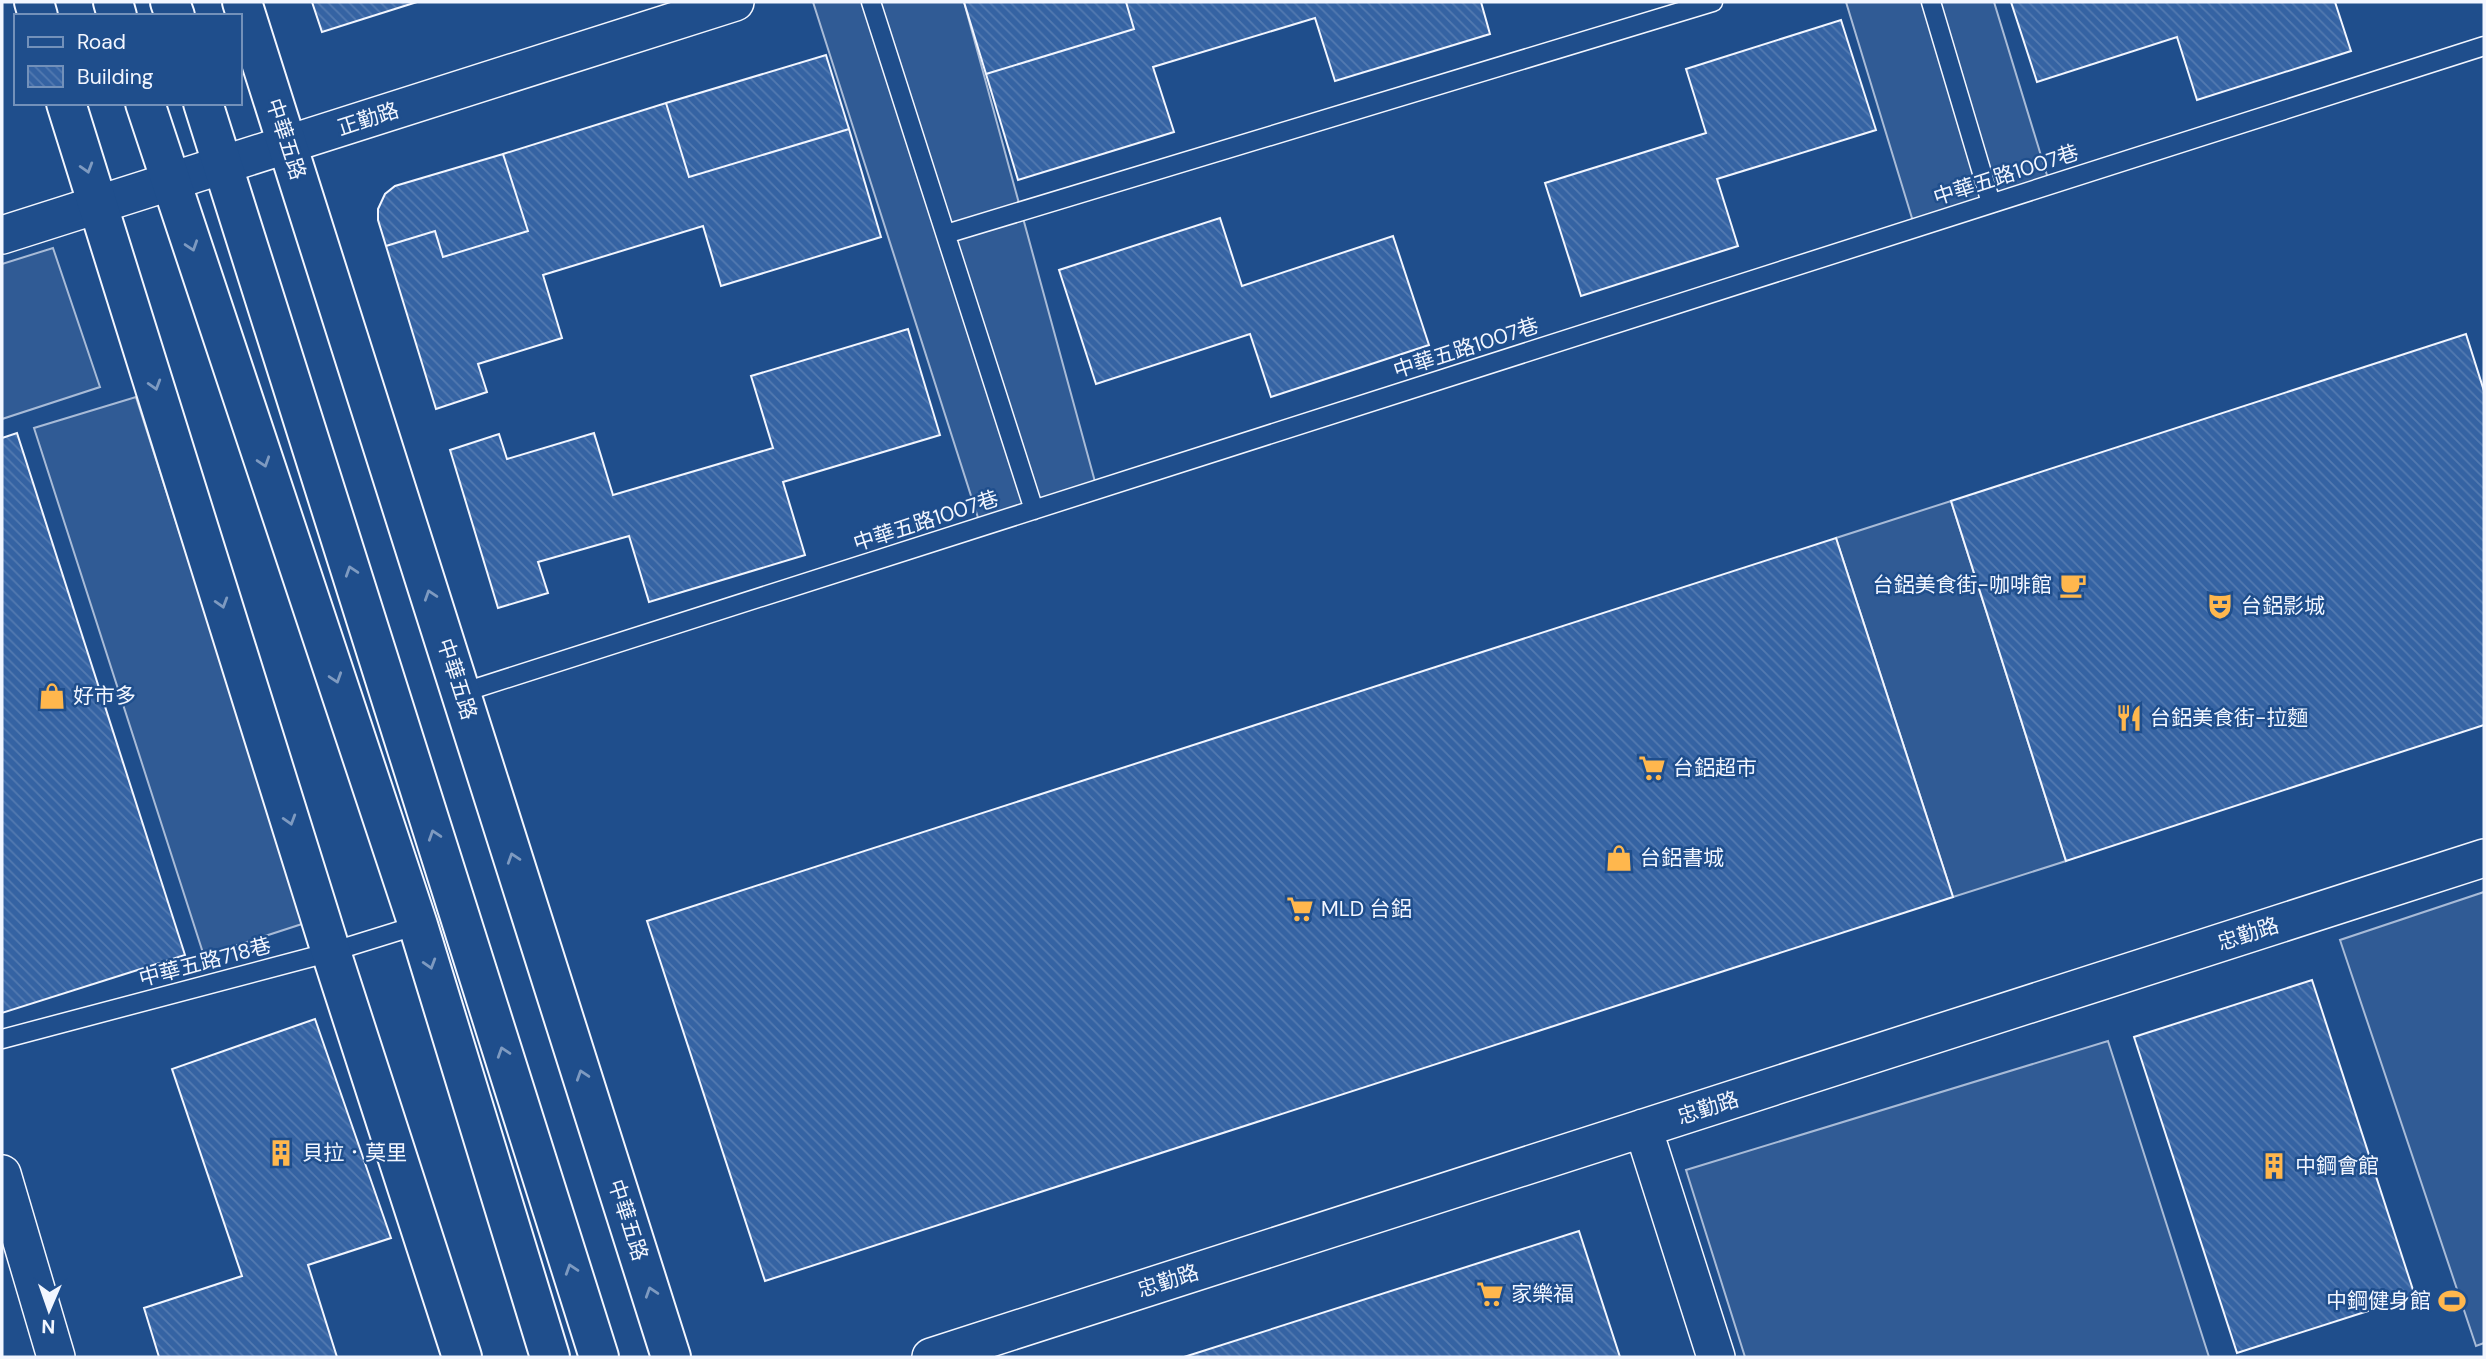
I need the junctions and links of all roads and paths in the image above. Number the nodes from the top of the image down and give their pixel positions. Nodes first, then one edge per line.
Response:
1 (242, 2) edge
2 (735, 2) edge
3 (871, 2) edge
4 (1713, 2) edge
5 (1931, 2) edge
6 (2484, 46) edge
7 (67, 105) edge
8 (146, 105) edge
9 (203, 105) edge
10 (287, 144) junction
11 (222, 165) junction
12 (170, 182) junction
13 (1991, 203) junction
14 (98, 205) junction
15 (946, 234) junction
16 (2, 235) edge
17 (1034, 510) junction
18 (461, 693) junction
19 (2484, 858) edge
20 (418, 925) junction
21 (331, 952) junction
22 (2, 1039) edge
23 (1643, 1128) junction
24 (2, 1174) edge
25 (57, 1357) edge
26 (462, 1357) edge
27 (550, 1357) edge
28 (599, 1357) edge
29 (671, 1357) edge
30 (932, 1357) edge
31 (1716, 1357) edge

1 - 10 street, 中華五路
2 - 10 street, 正勤路
3 - 15 lane
4 - 15 lane
5 - 13 lane
6 - 13 lane, 中華五路1007巷
7 -> 14 street
8 - 12 street
9 - 11 street
10 - 11 street, 正勤路
18 -> 10 street, 中華五路
11 - 12 street, 正勤路
28 -> 11 street
12 - 14 street, 正勤路
12 -> 20 street
13 - 17 lane, 中華五路1007巷
14 - 16 street, 正勤路
14 -> 21 street
15 - 17 lane
17 - 18 lane, 中華五路1007巷
29 -> 18 street, 中華五路
19 - 23 street, 忠勤路
20 - 21 lane, 中華五路718巷
20 -> 27 street
21 - 22 lane, 中華五路718巷
21 - 26 street
23 - 30 street, 忠勤路
23 - 31 street
24 - 25 street

